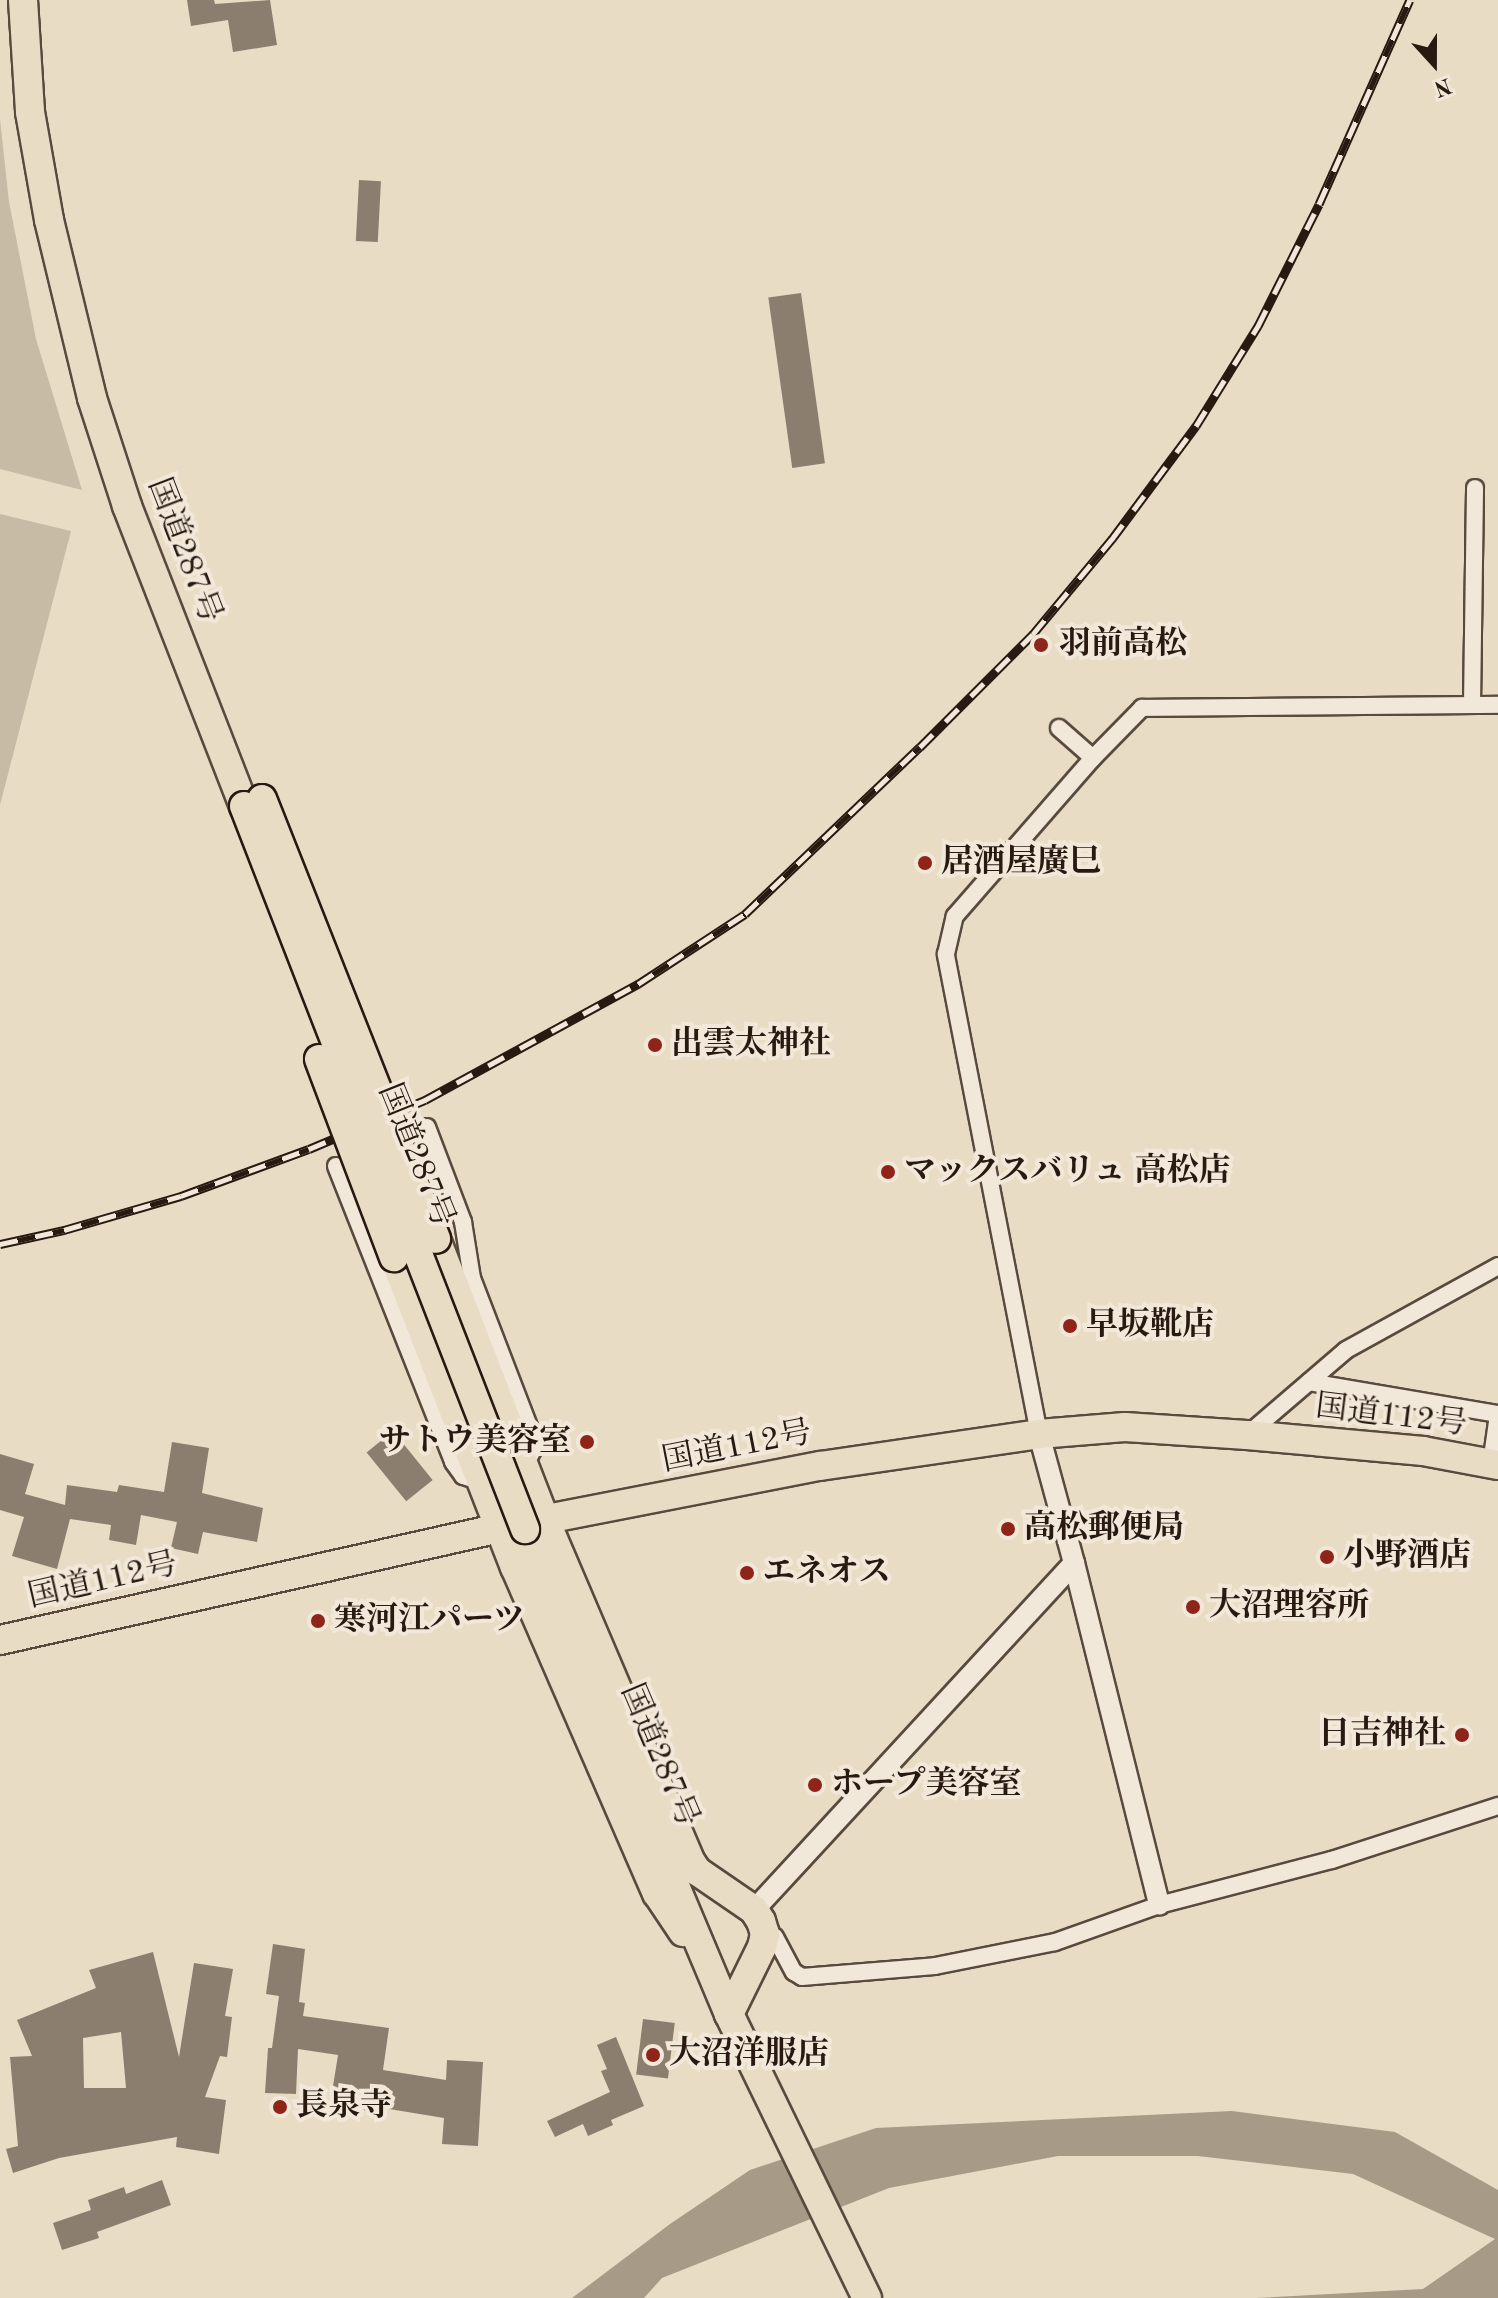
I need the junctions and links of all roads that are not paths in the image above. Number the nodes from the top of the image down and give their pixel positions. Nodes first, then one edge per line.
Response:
1 (23, 0) edge
2 (1475, 488) dead end
3 (1472, 705) junction
4 (1498, 705) edge
5 (1059, 728) dead end
6 (1093, 758) junction
7 (245, 805) junction
8 (427, 1127) dead end
9 (336, 1166) dead end
10 (1498, 1266) edge
11 (1309, 1382) junction
12 (1498, 1415) edge
13 (1039, 1434) junction
14 (1247, 1435) junction
15 (1494, 1464) edge
16 (525, 1465) junction
17 (482, 1482) junction
18 (545, 1520) junction
19 (500, 1528) junction
20 (1074, 1563) junction
21 (0, 1640) edge
22 (1498, 1806) edge
23 (1159, 1905) junction
24 (759, 1922) junction
25 (716, 1983) junction
26 (729, 2014) junction
27 (867, 2298) edge

1 - 7 highway, 国道287号
2 - 3 street
3 - 4 street
3 - 6 street
5 - 6 street
6 - 13 street
7 - 16 highway, bridge
7 - 17 highway, bridge
7 - 25 highway, 国道287号, bridge
8 - 16 street
9 - 17 street
10 - 11 street
11 - 12 street
11 - 14 street
12 - 15 street
13 - 14 highway, 国道112号
13 - 18 highway, 国道112号
13 - 20 street
14 - 15 highway, 国道112号
16 - 18 highway
17 - 19 highway
18 - 19 highway, 国道112号
18 - 24 highway
19 - 21 highway, 国道112号
19 - 25 highway
20 - 23 street
20 - 24 street
22 - 23 street
23 - 24 street
24 - 26 highway
25 - 26 highway, 国道287号
26 - 27 highway, 国道287号

